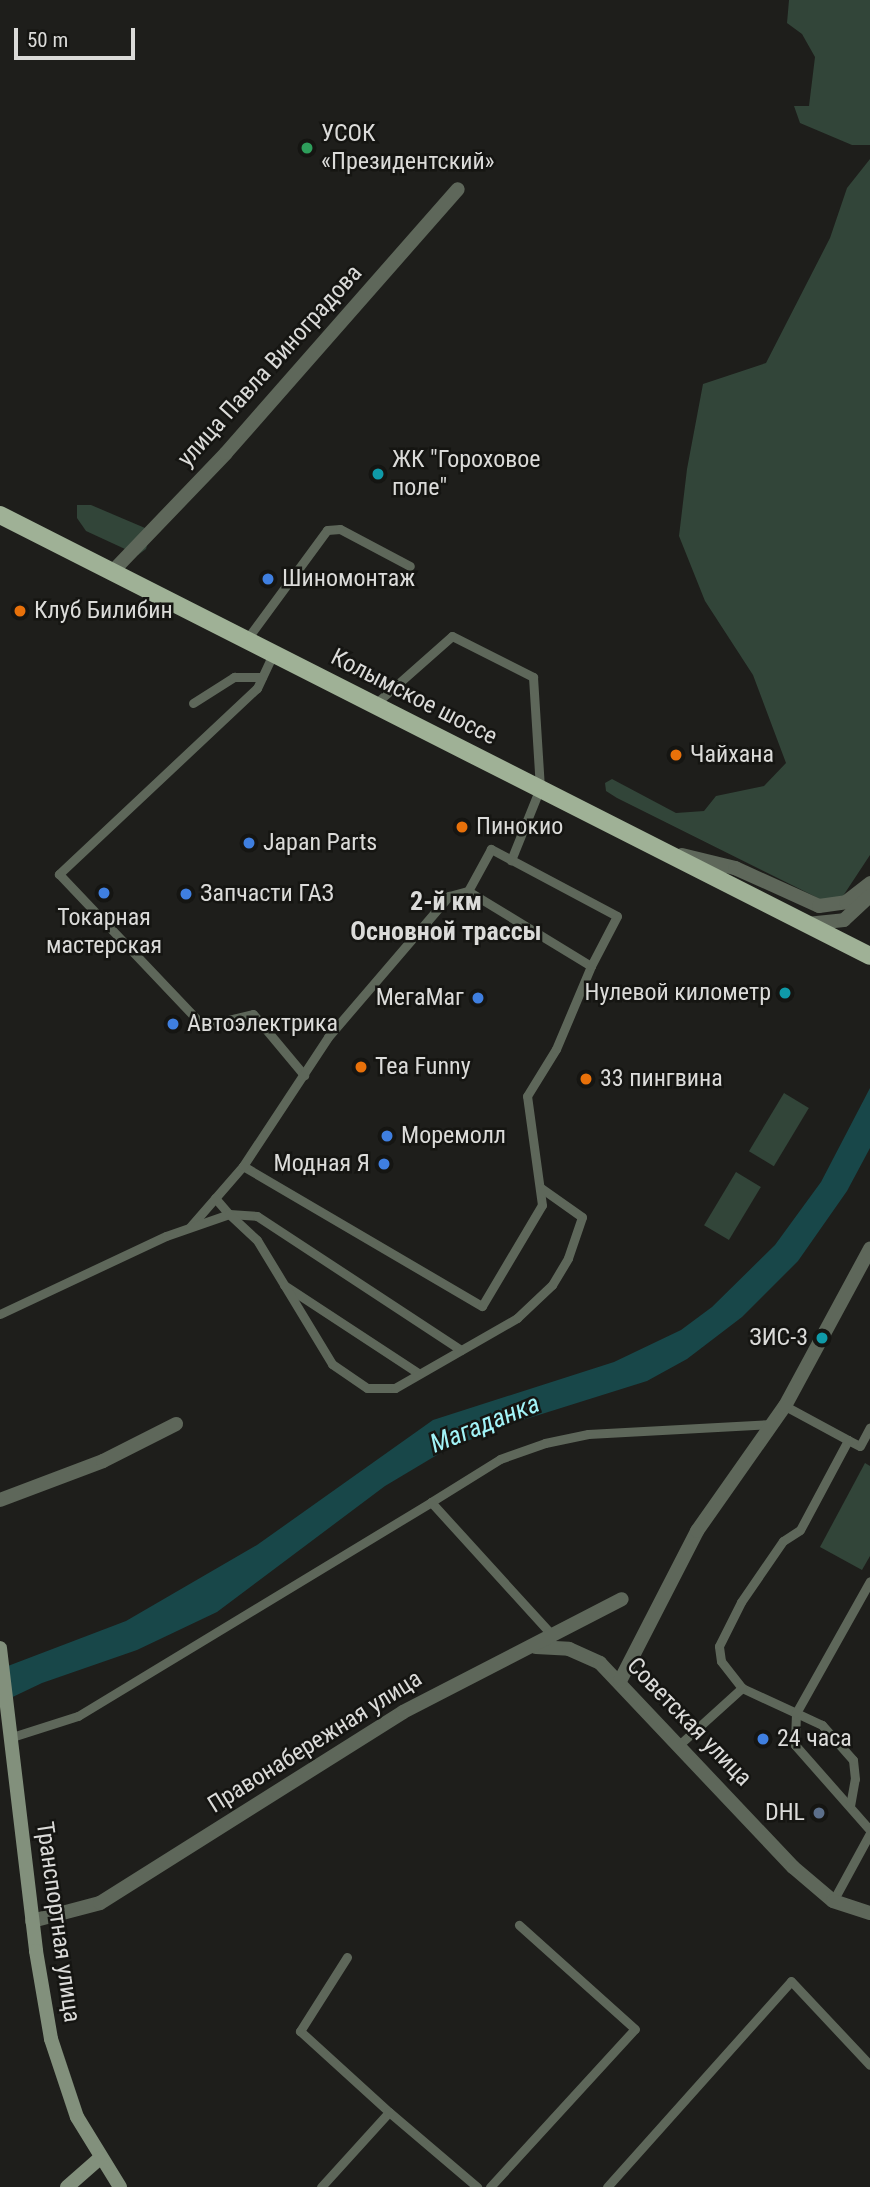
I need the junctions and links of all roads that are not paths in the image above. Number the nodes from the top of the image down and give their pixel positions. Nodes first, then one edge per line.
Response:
1 (458, 188) dead end
2 (0, 515) edge
3 (410, 566) dead end
4 (113, 571) junction
5 (247, 639) junction
6 (273, 654) junction
7 (262, 677) junction
8 (193, 703) dead end
9 (374, 705) junction
10 (540, 788) junction
11 (656, 848) junction
12 (511, 860) junction
13 (870, 883) edge
14 (468, 891) junction
15 (870, 896) edge
16 (806, 924) junction
17 (870, 956) edge
18 (591, 966) junction
19 (304, 1075) junction
20 (243, 1166) junction
21 (541, 1188) junction
22 (215, 1198) junction
23 (229, 1214) junction
24 (190, 1227) junction
25 (870, 1249) edge
26 (282, 1284) junction
27 (0, 1314) edge
28 (461, 1350) junction
29 (418, 1373) junction
30 (785, 1406) junction
31 (176, 1424) dead end
32 (773, 1424) junction
33 (869, 1432) edge
34 (848, 1440) junction
35 (0, 1500) edge
36 (431, 1502) junction
37 (870, 1581) edge
38 (622, 1599) dead end
39 (552, 1635) junction
40 (0, 1648) edge
41 (523, 1650) junction
42 (620, 1681) junction
43 (742, 1688) junction
44 (796, 1713) junction
45 (12, 1737) junction
46 (680, 1744) junction
47 (850, 1806) junction
48 (870, 1831) edge
49 (833, 1901) junction
50 (870, 1913) edge
51 (32, 1921) junction
52 (519, 1925) dead end
53 (347, 1958) dead end
54 (870, 2065) edge
55 (388, 2112) junction
56 (100, 2158) junction
57 (67, 2187) edge
58 (120, 2187) edge
59 (321, 2187) edge
60 (477, 2187) edge
61 (490, 2187) edge
62 (607, 2187) edge

1 - 4 street, улица Павла Виноградова
2 - 4 main road, Колымское шоссе
3 - 5 lane
4 - 5 main road, Колымское шоссе
5 - 6 main road, Колымское шоссе
6 - 7 lane
6 - 9 main road, Колымское шоссе
7 - 8 lane
7 - 19 lane
9 - 10 main road, Колымское шоссе
9 - 10 lane
10 - 11 main road, Колымское шоссе
10 - 12 lane
11 - 13 street
11 - 16 main road, Колымское шоссе
12 - 14 lane
12 - 18 lane
14 - 18 lane
14 - 19 lane
15 - 16 street
16 - 17 main road, Колымское шоссе
18 - 21 lane
19 - 20 lane
20 - 21 lane
20 - 22 lane
21 - 28 lane
22 - 23 lane
22 - 24 lane
23 - 24 lane
23 - 26 lane
23 - 28 lane
24 - 27 lane
25 - 30 street
26 - 29 lane
26 - 29 lane
28 - 29 lane
30 - 32 street
30 - 34 lane
31 - 35 street
32 - 36 lane
32 - 42 street
33 - 34 lane
34 - 43 lane
36 - 39 lane
36 - 45 lane
37 - 44 lane
38 - 39 street, Правонабережная улица
39 - 41 street, Правонабережная улица
40 - 45 main road, Транспортная улица
41 - 42 street, Советская улица
41 - 51 street, Правонабережная улица
42 - 46 street, Советская улица
43 - 44 lane
43 - 46 lane
44 - 47 lane
44 - 47 lane
45 - 51 main road, Транспортная улица
46 - 49 street, Советская улица
47 - 48 lane
48 - 49 lane
49 - 50 street, Советская улица
51 - 56 main road, Транспортная улица
52 - 61 lane
53 - 55 lane
54 - 62 lane
55 - 59 lane
55 - 60 lane
56 - 57 main road
56 - 58 main road, Транспортная улица

